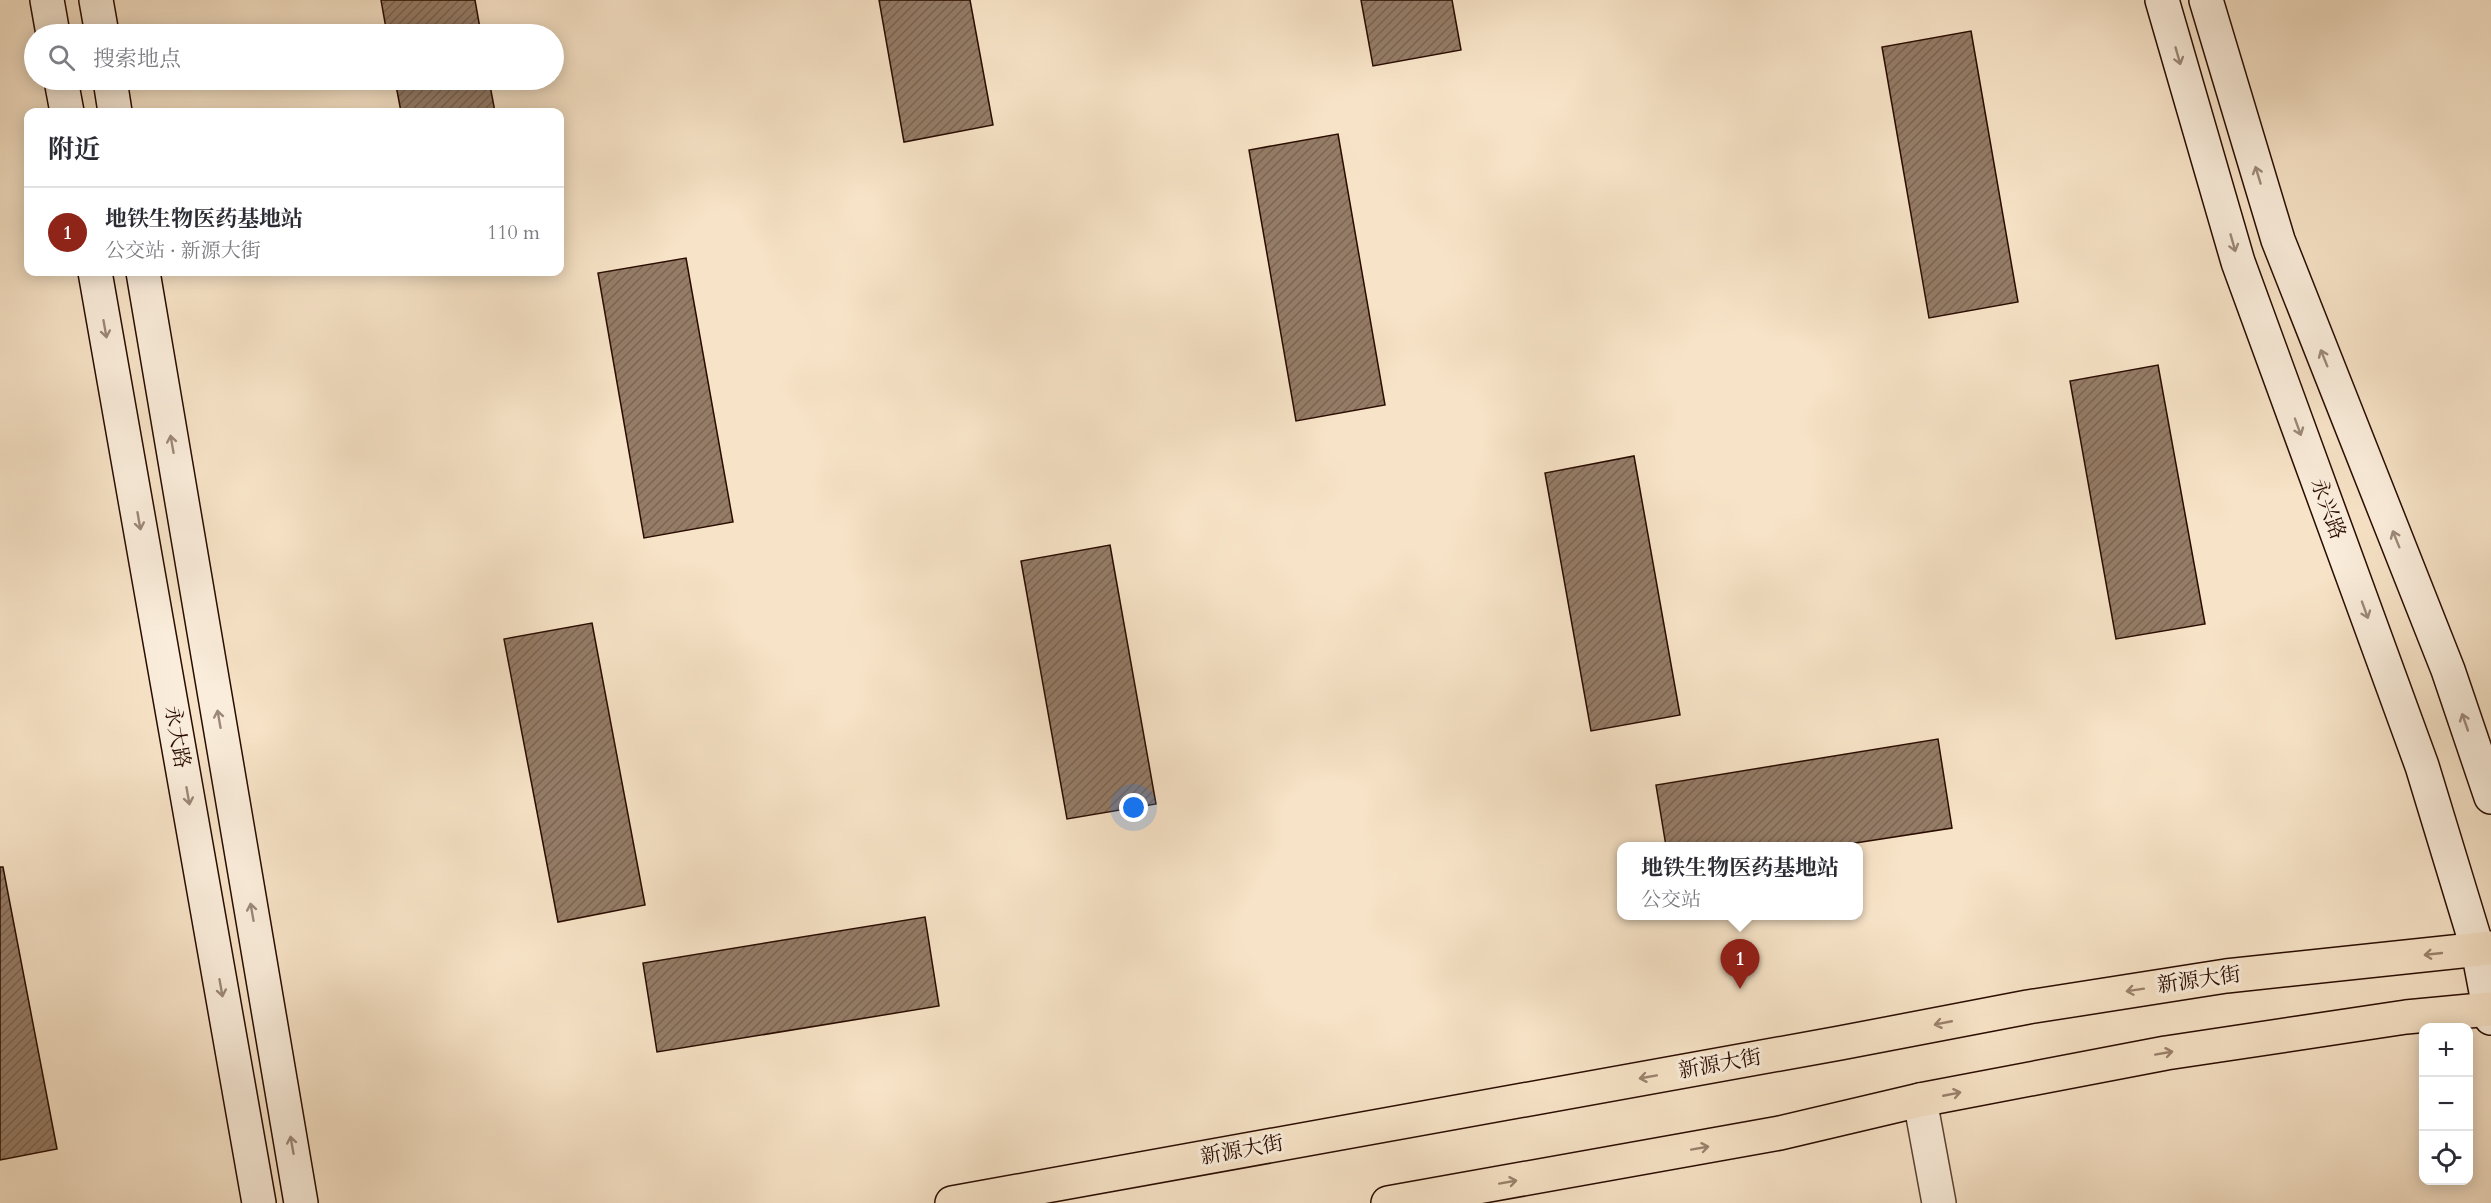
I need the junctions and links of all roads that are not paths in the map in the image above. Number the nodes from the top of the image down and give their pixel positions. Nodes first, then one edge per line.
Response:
1 (47, 0) edge
2 (96, 0) edge
3 (2162, 0) edge
4 (2206, 0) edge
5 (51, 24) edge
6 (100, 24) edge
7 (63, 90) edge
8 (112, 90) edge
9 (66, 108) edge
10 (115, 108) edge
11 (96, 276) edge
12 (144, 276) edge
13 (2491, 797) edge
14 (2485, 949) edge
15 (2490, 1012) edge
16 (1920, 1100) junction
17 (259, 1203) edge
18 (301, 1203) edge
19 (952, 1203) edge
20 (1388, 1203) edge
21 (1939, 1203) edge

1 - 5 street
2 - 6 street
3 -> 14 street, 永兴路
13 -> 4 street
7 - 9 street
8 - 10 street
11 -> 17 street, 永大路
18 -> 12 street, 永大路
14 - 15 street, 永兴路
14 -> 19 main road, 新源大街
16 -> 15 main road
20 -> 16 main road
16 - 21 street

